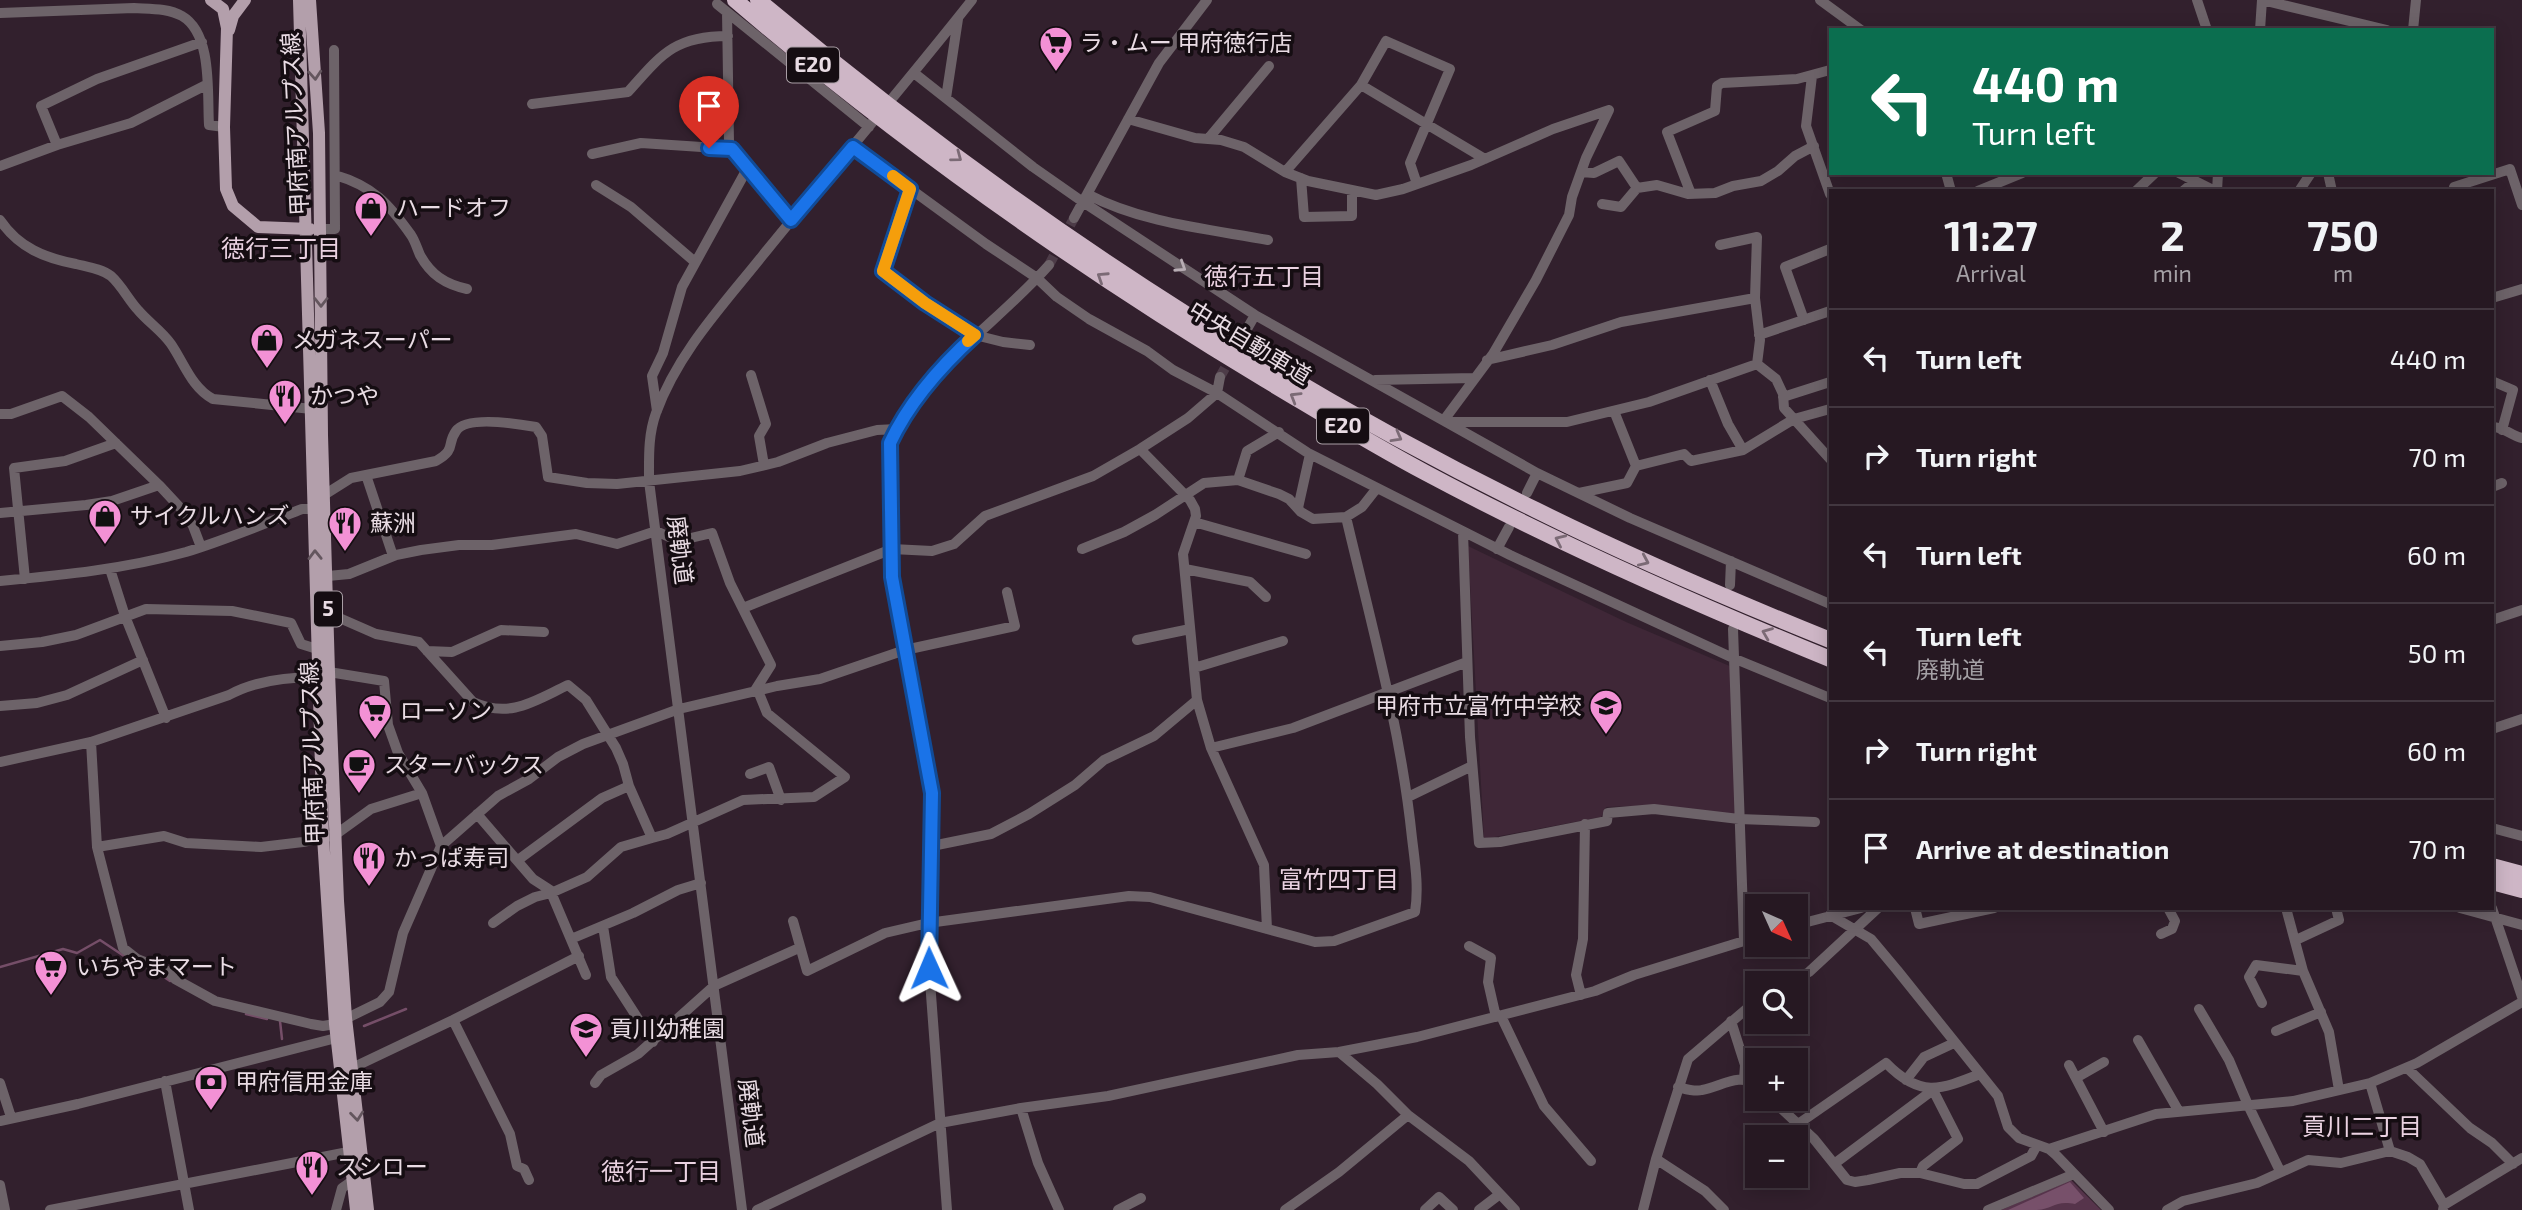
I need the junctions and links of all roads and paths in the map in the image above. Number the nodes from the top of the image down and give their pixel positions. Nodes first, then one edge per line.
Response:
1 (211, 0) edge
2 (245, 0) edge
3 (758, 0) edge
4 (972, 0) edge
5 (1208, 0) edge
6 (1820, 0) edge
7 (2197, 0) edge
8 (2416, 0) edge
9 (133, 4) edge
10 (305, 4) edge
11 (717, 4) dead end
12 (731, 6) edge
13 (0, 13) edge
14 (959, 16) junction
15 (1858, 28) edge
16 (2206, 28) edge
17 (2260, 28) edge
18 (2379, 28) edge
19 (2413, 28) edge
20 (228, 33) junction
21 (728, 36) junction
22 (202, 42) junction
23 (334, 50) dead end
24 (1269, 66) dead end
25 (1829, 70) edge
26 (914, 73) junction
27 (1812, 76) junction
28 (206, 85) junction
29 (1361, 85) junction
30 (946, 98) junction
31 (532, 104) dead end
32 (1128, 119) junction
33 (897, 122) junction
34 (1427, 125) junction
35 (224, 127) junction
36 (869, 127) junction
37 (1208, 139) junction
38 (57, 145) junction
39 (1814, 146) junction
40 (853, 147) junction
41 (732, 149) junction
42 (592, 154) dead end
43 (1485, 159) junction
44 (0, 166) edge
45 (747, 169) junction
46 (1285, 172) junction
47 (1581, 172) junction
48 (2494, 174) edge
49 (335, 175) junction
50 (2017, 175) edge
51 (2153, 175) edge
52 (2183, 175) edge
53 (2491, 175) edge
54 (1301, 178) junction
55 (2194, 181) junction
56 (1417, 184) junction
57 (596, 185) dead end
58 (1637, 188) junction
59 (910, 189) junction
60 (1983, 189) edge
61 (2138, 189) edge
62 (2185, 189) edge
63 (2212, 189) edge
64 (2455, 189) edge
65 (1352, 191) junction
66 (1829, 191) edge
67 (1691, 194) junction
68 (1085, 198) junction
69 (1602, 204) dead end
70 (2522, 205) edge
71 (1074, 218) tunnel mouth
72 (791, 220) junction
73 (1, 222) edge
74 (321, 229) junction
75 (304, 230) junction
76 (1268, 240) dead end
77 (1720, 245) dead end
78 (1829, 249) edge
79 (695, 262) junction
80 (1049, 265) tunnel mouth
81 (1037, 278) junction
82 (467, 289) dead end
83 (2522, 289) edge
84 (2494, 297) edge
85 (1755, 298) junction
86 (1829, 311) edge
87 (1255, 315) junction
88 (1804, 320) junction
89 (1247, 329) tunnel mouth
90 (975, 335) junction
91 (1759, 335) junction
92 (1030, 345) dead end
93 (1488, 360) junction
94 (1757, 364) junction
95 (751, 375) dead end
96 (1220, 377) tunnel mouth
97 (1474, 378) junction
98 (1373, 380) junction
99 (1710, 380) junction
100 (1829, 382) edge
101 (2494, 382) edge
102 (1217, 393) junction
103 (1783, 397) junction
104 (312, 409) junction
105 (1829, 409) edge
106 (657, 411) junction
107 (1614, 411) junction
108 (0, 414) edge
109 (1794, 419) junction
110 (1446, 421) junction
111 (2497, 428) edge
112 (897, 429) junction
113 (1279, 432) junction
114 (2522, 438) edge
115 (116, 443) junction
116 (1140, 449) junction
117 (1743, 450) junction
118 (1310, 454) junction
119 (1829, 458) edge
120 (764, 465) junction
121 (1636, 466) junction
122 (1537, 473) junction
123 (366, 475) junction
124 (1238, 480) junction
125 (649, 481) junction
126 (159, 485) junction
127 (1377, 488) junction
128 (1527, 493) dead end
129 (1579, 493) junction
130 (1186, 496) junction
131 (321, 504) junction
132 (1298, 508) junction
133 (19, 511) junction
134 (0, 513) edge
135 (1346, 517) junction
136 (1194, 522) junction
137 (1509, 527) dead end
138 (656, 531) junction
139 (1463, 532) junction
140 (201, 547) junction
141 (892, 549) junction
142 (1082, 549) dead end
143 (1497, 549) junction
144 (1306, 554) dead end
145 (393, 556) junction
146 (1731, 561) junction
147 (110, 569) junction
148 (1185, 569) junction
149 (328, 576) junction
150 (25, 579) junction
151 (0, 581) edge
152 (1730, 585) dead end
153 (1007, 592) dead end
154 (1266, 597) dead end
155 (1829, 604) edge
156 (743, 608) junction
157 (2522, 610) edge
158 (328, 613) junction
159 (125, 616) junction
160 (2494, 619) edge
161 (1190, 629) junction
162 (1733, 629) dead end
163 (544, 632) dead end
164 (1137, 640) dead end
165 (1829, 640) edge
166 (1283, 641) dead end
167 (0, 646) edge
168 (317, 649) junction
169 (905, 650) junction
170 (427, 651) junction
171 (1733, 658) junction
172 (1829, 659) edge
173 (143, 660) junction
174 (1467, 662) junction
175 (1194, 668) junction
176 (323, 675) junction
177 (756, 692) junction
178 (1387, 692) junction
179 (1829, 698) edge
180 (1197, 700) junction
181 (0, 706) edge
182 (679, 709) junction
183 (166, 718) junction
184 (2522, 719) edge
185 (2494, 728) edge
186 (608, 735) junction
187 (91, 743) junction
188 (1211, 748) junction
189 (0, 762) edge
190 (1472, 766) junction
191 (750, 774) dead end
192 (629, 786) junction
193 (422, 793) junction
194 (1408, 797) junction
195 (781, 800) junction
196 (477, 814) junction
197 (1739, 819) junction
198 (692, 822) junction
199 (1815, 822) dead end
200 (1585, 824) junction
201 (2494, 828) edge
202 (2522, 835) edge
203 (329, 836) junction
204 (652, 838) junction
205 (441, 846) junction
206 (932, 846) junction
207 (97, 847) junction
208 (517, 860) junction
209 (2494, 867) edge
210 (2522, 874) edge
211 (701, 883) junction
212 (2494, 883) edge
213 (2522, 890) edge
214 (551, 893) junction
215 (1852, 910) edge
216 (1876, 910) edge
217 (1916, 910) edge
218 (1985, 910) edge
219 (2169, 910) edge
220 (2287, 910) edge
221 (2336, 910) edge
222 (2473, 910) edge
223 (2493, 913) edge
224 (1830, 915) junction
225 (793, 921) dead end
226 (1808, 921) edge
227 (493, 923) dead end
228 (928, 923) junction
229 (2522, 925) edge
230 (603, 926) junction
231 (1267, 929) junction
232 (1856, 929) junction
233 (2161, 934) dead end
234 (571, 939) junction
235 (2296, 940) junction
236 (1744, 941) joint
237 (1469, 946) dead end
238 (799, 948) junction
239 (579, 956) junction
240 (2303, 971) junction
241 (1808, 973) edge
242 (586, 975) dead end
243 (714, 986) junction
244 (1581, 995) junction
245 (2522, 1000) edge
246 (2262, 1003) dead end
247 (2199, 1009) dead end
248 (1745, 1010) edge
249 (2321, 1012) junction
250 (1498, 1017) junction
251 (453, 1020) junction
252 (341, 1021) junction
253 (1731, 1021) junction
254 (2276, 1031) dead end
255 (342, 1036) junction
256 (2138, 1040) dead end
257 (653, 1042) junction
258 (1954, 1043) junction
259 (1339, 1052) junction
260 (2104, 1062) dead end
261 (2069, 1065) dead end
262 (352, 1068) junction
263 (2407, 1068) junction
264 (1980, 1074) junction
265 (2076, 1078) junction
266 (1744, 1079) joint
267 (1906, 1080) junction
268 (165, 1081) junction
269 (0, 1083) edge
270 (595, 1083) dead end
271 (2370, 1083) junction
272 (1678, 1087) junction
273 (1933, 1090) junction
274 (2339, 1090) junction
275 (2248, 1105) junction
276 (1021, 1108) junction
277 (2178, 1110) junction
278 (1784, 1111) edge
279 (1408, 1115) junction
280 (6, 1119) edge
281 (940, 1123) junction
282 (1798, 1124) junction
283 (2104, 1132) junction
284 (2037, 1145) junction
285 (2049, 1149) junction
286 (2389, 1151) junction
287 (348, 1152) junction
288 (1656, 1159) junction
289 (1591, 1161) dead end
290 (2517, 1161) edge
291 (1834, 1164) junction
292 (2280, 1171) junction
293 (1920, 1173) junction
294 (2074, 1174) junction
295 (530, 1180) dead end
296 (352, 1181) junction
297 (184, 1184) junction
298 (0, 1185) edge
299 (1500, 1194) junction
300 (1141, 1198) dead end
301 (2443, 1207) edge
302 (5, 1210) edge
303 (50, 1210) edge
304 (189, 1210) edge
305 (336, 1210) edge
306 (356, 1210) edge
307 (368, 1210) edge
308 (743, 1210) edge
309 (757, 1210) edge
310 (947, 1210) edge
311 (1059, 1210) edge
312 (1118, 1210) edge
313 (1285, 1210) edge
314 (1425, 1210) edge
315 (1453, 1210) edge
316 (1479, 1210) edge
317 (1515, 1210) edge
318 (1643, 1210) edge
319 (1724, 1210) edge
320 (1988, 1210) edge
321 (2109, 1210) edge
322 (2167, 1210) edge

1 - 20 main road
2 - 20 main road
3 - 33 highway, 中央自動車道 / E20
4 - 14 street, 廃軌道
5 - 32 street
6 - 15 street
7 - 16 street
8 - 19 street
9 - 13 street
9 - 22 street
10 -> 74 main road, 甲府南アルプス線 / 5
10 - 75 main road, 甲府南アルプス線 / 5
11 - 12 street
12 - 21 street
12 - 33 highway, 中央自動車道 / E20
12 - 36 street
14 - 26 street, 廃軌道
14 - 30 street
17 - 18 street
20 - 35 main road
21 - 31 street
21 - 41 street
22 - 28 street
22 - 38 street
23 - 49 street
24 - 37 street
25 - 27 street
26 - 30 street
26 - 36 street, 廃軌道
27 - 39 street
27 - 67 street
28 - 35 street
28 - 38 street
29 - 34 street
29 - 34 street
29 - 46 street
30 - 68 street
32 - 37 street
32 - 68 street
33 -> 165 highway, 中央自動車道 / E20
172 -> 33 highway, 中央自動車道 / E20
34 - 43 street
34 - 56 street
35 - 75 main road
36 - 40 street, 廃軌道
37 - 46 street
38 - 44 street
39 - 66 street
39 - 67 street
40 - 59 street
40 - 72 street, 廃軌道
41 - 42 street
41 - 45 street
43 - 47 street
43 - 56 street
45 - 72 street
45 - 79 street
46 - 54 street
47 - 58 street
47 - 93 street
48 - 70 street
49 - 74 street
49 - 82 street
50 - 60 street
51 - 61 street
52 - 55 street
53 - 64 street
54 - 65 street
54 - 65 street
55 - 62 street
55 - 63 street
56 - 65 street
57 - 79 street
58 - 67 street
58 - 69 street
59 - 81 street
59 - 90 street
68 - 71 street
68 - 76 street
68 -> 87 street
72 - 106 street, 廃軌道
73 - 104 street
74 - 75 main road
74 -> 131 main road, 甲府南アルプス線 / 5
75 - 104 main road, 甲府南アルプス線 / 5
77 - 85 street
78 - 88 street
79 - 106 street
80 - 81 street
81 - 90 street
81 - 102 street
83 - 84 street
85 - 91 street
85 - 93 street
86 - 88 street
87 - 89 street
87 - 98 street
88 - 91 street
90 - 92 street
90 - 112 street
91 - 94 street
93 - 97 street
94 - 99 street
94 - 103 street
95 - 120 street
96 - 102 street
97 - 98 street
97 - 110 street
98 - 110 street
99 - 107 street
99 - 117 street
100 - 103 street
101 - 111 street
102 - 113 street
102 - 116 street
103 - 109 street
104 - 131 main road, 甲府南アルプス線 / 5
105 - 109 street
106 - 125 street, 廃軌道
107 - 110 street
107 - 121 street
108 - 115 street
109 - 117 street
109 - 119 street
110 - 122 street
111 - 114 street
112 - 120 street
112 - 141 street
113 - 118 street
113 - 124 street
115 - 126 street
115 - 133 street
116 - 130 street
116 - 141 street
117 - 121 street
118 - 127 street
118 - 132 street
120 - 125 street
121 - 129 street
122 - 128 street
122 - 129 street
123 - 125 street
123 - 131 street
123 - 145 street
124 - 130 street
124 - 132 street
125 - 138 street, 廃軌道
126 - 133 street
126 - 140 street
127 - 135 street
127 - 139 street
129 - 146 street
130 - 136 street
130 - 142 street
131 - 140 street
131 - 149 main road, 甲府南アルプス線 / 5
168 -> 131 main road, 甲府南アルプス線 / 5
132 - 135 street
133 - 134 street
133 - 150 street
135 - 178 street
136 - 144 street
136 - 148 street
137 - 143 street
138 - 145 street
138 - 156 street
138 - 182 street, 廃軌道
139 - 143 street
139 - 174 street
140 - 147 street
141 - 156 street
141 - 169 street
143 - 171 street
145 - 149 street
146 - 152 street
146 - 155 street
147 - 150 street
147 - 159 street
148 - 154 street
148 - 161 street
149 - 158 main road, 甲府南アルプス線 / 5
150 - 151 street
153 - 169 street
156 - 177 street
157 - 160 street
158 - 170 street
158 - 176 main road, 甲府南アルプス線 / 5
159 - 167 street
159 - 168 street
159 - 173 street
161 - 164 street
161 - 175 street
162 - 171 street
163 - 170 street
166 - 175 street
168 - 176 main road, 甲府南アルプス線 / 5
169 - 177 street
169 - 206 street
170 - 186 street
171 - 179 street
171 - 197 street
173 - 181 street
173 - 183 street
174 - 178 street
174 - 190 street
175 - 180 street
176 - 183 street
176 - 193 street
176 - 203 main road, 甲府南アルプス線 / 5
177 - 182 street
177 - 195 street
178 - 188 street
178 - 194 street
180 - 188 street
180 - 206 street
182 - 186 street
182 - 198 street, 廃軌道
183 - 187 street
184 - 185 street
186 - 192 street
186 - 196 street
187 - 189 street
187 - 207 street
188 - 231 street
190 - 194 street
190 - 200 street
191 - 195 street
192 - 204 street
192 - 208 street
193 - 203 street
193 - 205 street
194 - 231 street
195 - 198 street
196 - 205 street
196 - 208 street
197 - 199 street
197 - 200 street
197 - 236 street
198 - 204 street
198 - 211 street, 廃軌道
200 - 244 street
201 - 202 street
203 - 207 street
203 - 252 main road, 甲府南アルプス線 / 5
204 - 214 street
205 - 252 street
206 - 228 street
207 - 252 street
208 - 214 street
209 - 210 highway
211 - 230 street
211 - 243 street, 廃軌道
212 - 213 highway
214 - 227 street
214 - 234 street
215 - 224 street
216 - 232 street
217 - 218 street
219 - 233 street
220 - 235 street
221 - 235 street
222 - 223 street
223 - 229 street
223 - 245 street
224 - 226 street
224 - 232 street
225 - 238 street
228 - 231 street
228 - 238 street
228 - 281 street
230 - 234 street
230 - 257 street
232 - 241 street
232 - 258 street
234 - 239 street
235 - 240 street
236 - 244 street
237 - 250 street
238 - 243 street
239 - 242 street
239 - 251 street
240 - 246 street
240 - 249 street
243 - 257 street
243 - 308 street, 廃軌道
244 - 250 street
245 - 263 street
247 - 275 street
248 - 253 street
249 - 254 street
249 - 274 street
250 - 259 street
250 - 289 street
251 - 262 street
251 - 295 street
252 - 255 main road, 甲府南アルプス線 / 5
253 - 266 street
253 - 272 street
255 - 262 main road, 甲府南アルプス線 / 5
255 - 268 street
255 - 287 main road, 甲府南アルプス線 / 5
256 - 277 street
257 - 270 street
258 - 264 street
258 - 267 street
259 - 276 street
259 - 279 street
260 - 265 street
261 - 265 street
262 -> 307 main road, 甲府南アルプス線 / 5
263 - 271 street
263 - 290 street
264 - 273 street
264 - 284 street
265 - 283 street
266 - 272 street
267 - 273 street
267 - 282 street
268 - 280 street
268 - 297 street
269 - 280 street
271 - 274 street
271 - 286 street
272 - 288 street
273 - 291 street
273 - 293 street
274 - 275 street
275 - 277 street
275 - 292 street
276 - 281 street
276 - 311 street
277 - 283 street
278 - 282 street
279 - 299 street
279 - 313 street
281 - 309 street
281 - 310 street
282 - 291 street
283 - 285 street
284 - 285 street
284 - 293 street
285 - 294 street
286 - 292 street
286 - 301 street
287 - 296 main road, 甲府南アルプス線 / 5
287 - 297 street
288 - 318 street
288 - 319 street
290 - 301 street
291 - 293 street
292 - 322 street
294 - 320 street
294 - 321 street
296 - 305 street
296 - 306 main road, 甲府南アルプス線 / 5
297 - 303 street
297 - 304 street
298 - 302 street
299 - 316 street
299 - 317 street
300 - 312 street
314 - 315 street

